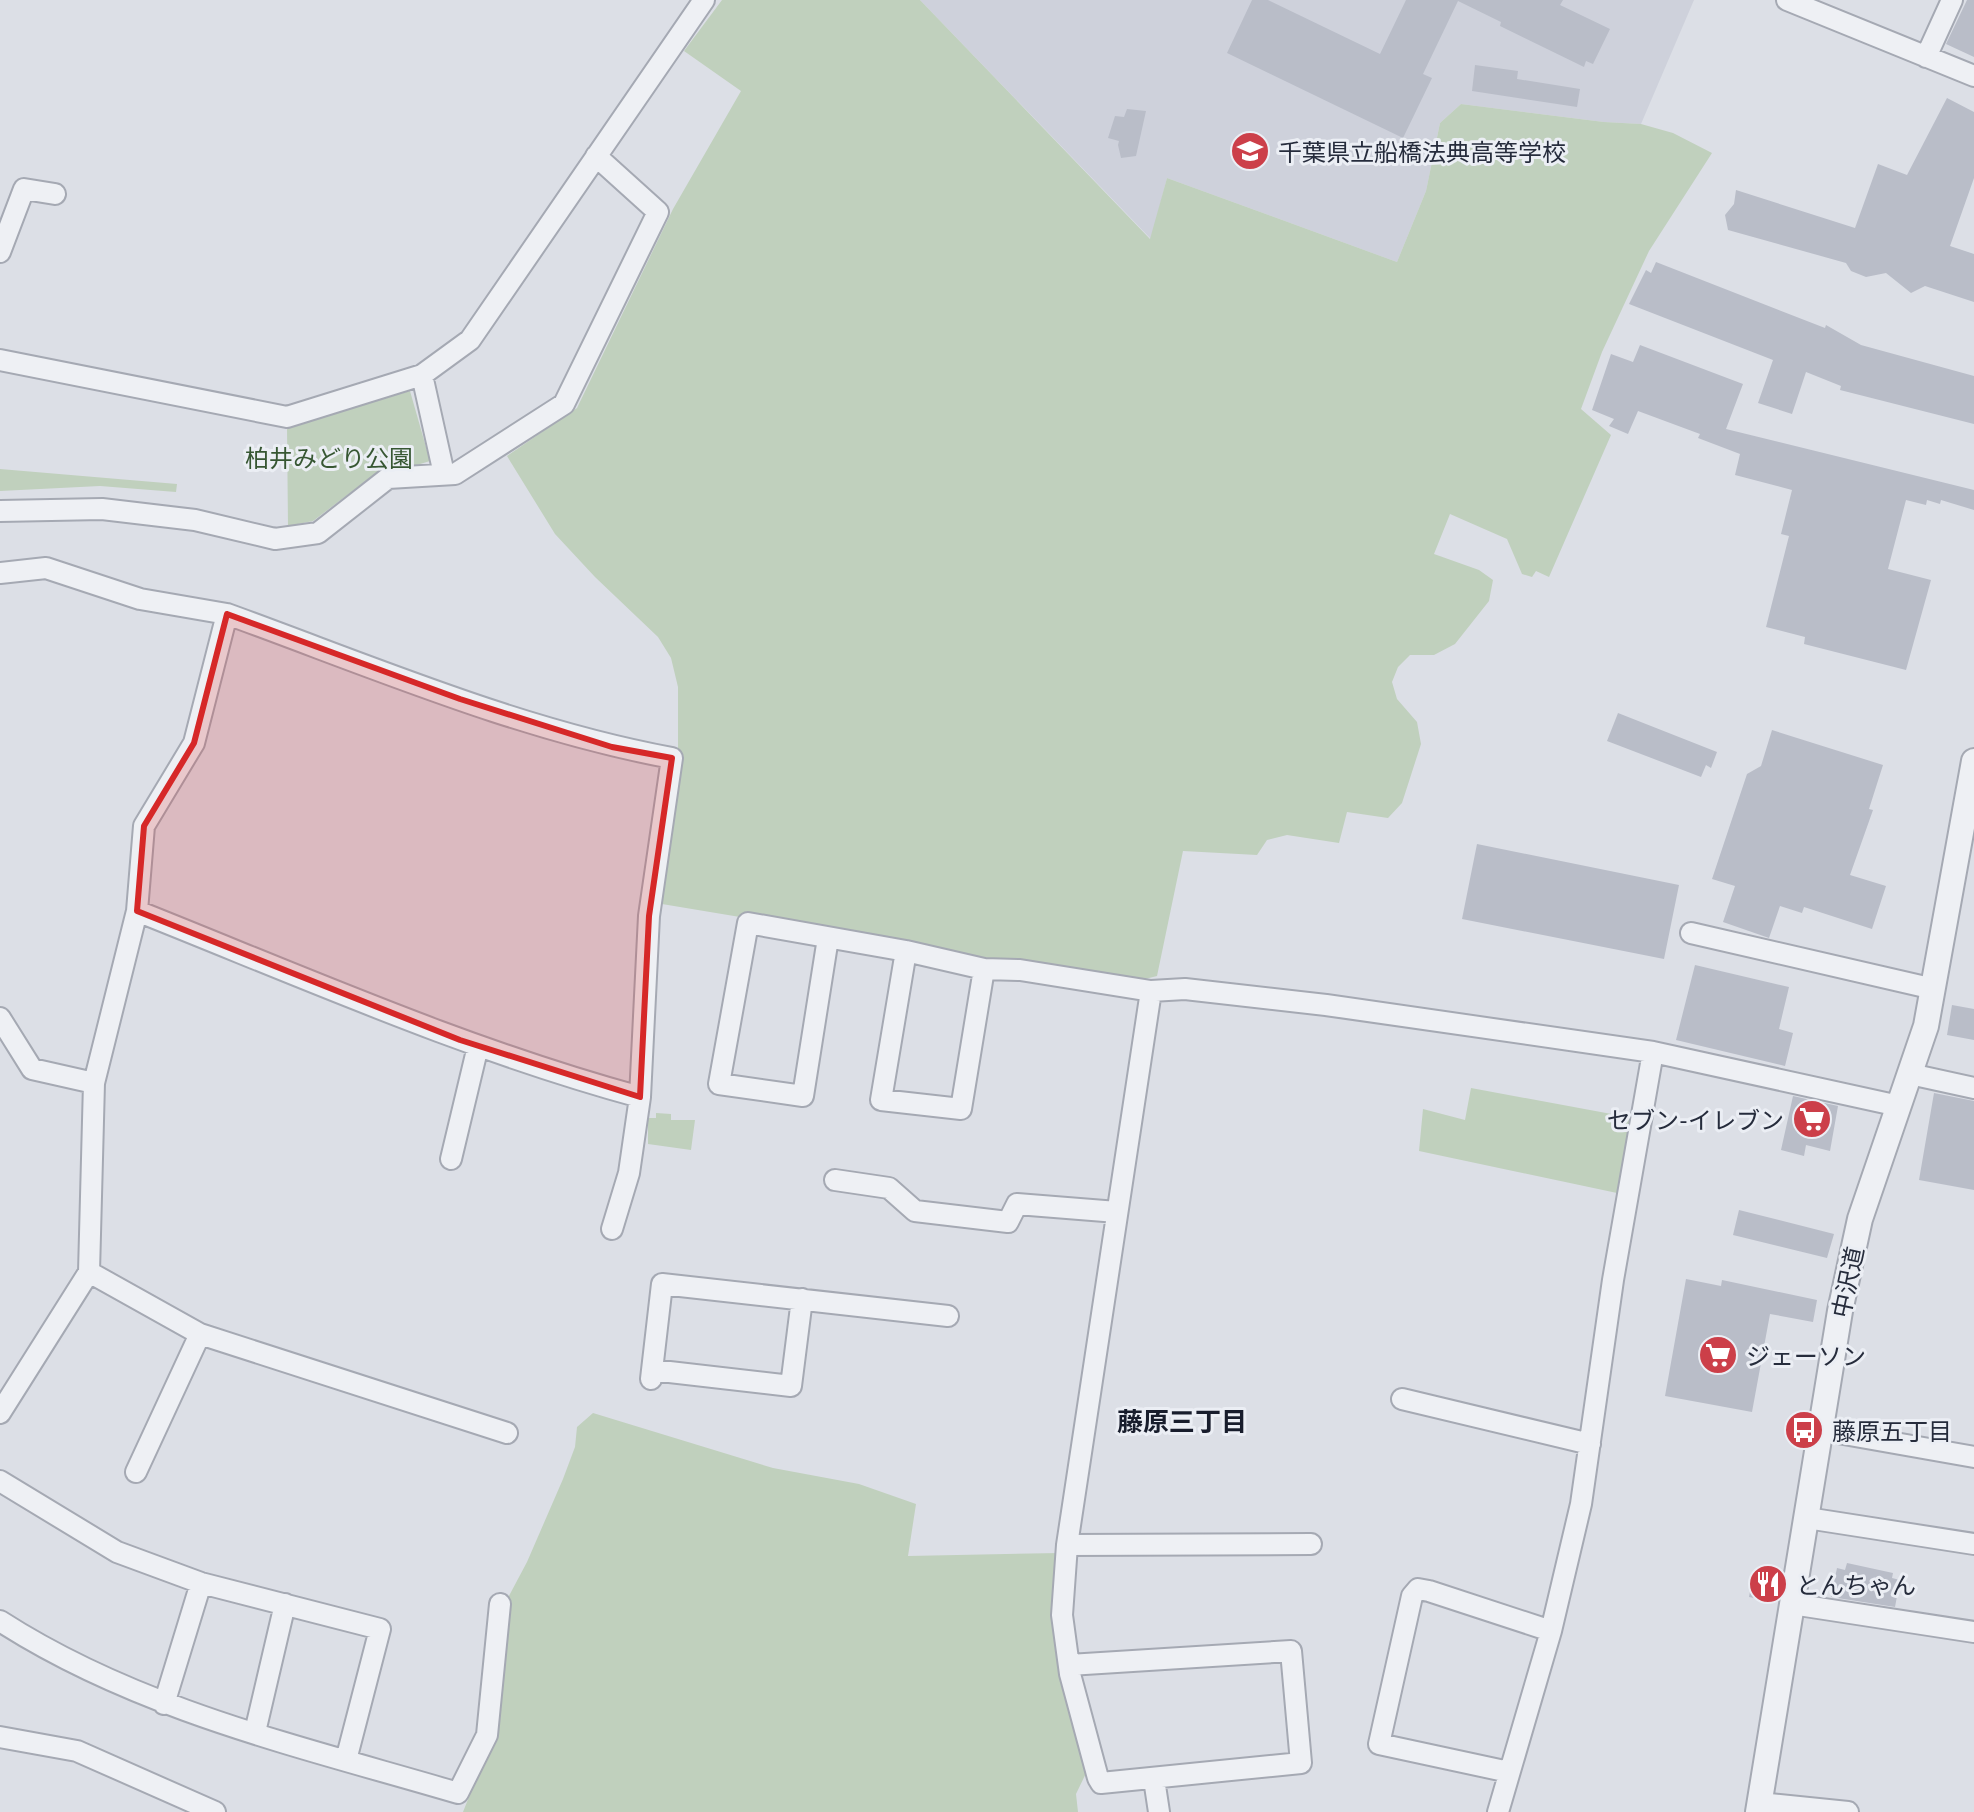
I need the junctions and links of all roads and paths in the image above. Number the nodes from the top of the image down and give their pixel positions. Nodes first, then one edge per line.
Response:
1 (704, 0) edge
2 (1787, 0) edge
3 (1952, 0) edge
4 (1926, 57) junction
5 (1974, 76) edge
6 (596, 156) junction
7 (55, 194) dead end
8 (0, 252) edge
9 (0, 360) edge
10 (422, 375) junction
11 (444, 474) junction
12 (0, 511) edge
13 (0, 573) edge
14 (227, 614) junction
15 (1974, 761) edge
16 (137, 911) junction
17 (1691, 933) dead end
18 (828, 938) junction
19 (906, 951) junction
20 (984, 969) junction
21 (1934, 989) junction
22 (1151, 991) junction
23 (0, 1018) edge
24 (478, 1046) junction
25 (1653, 1052) junction
26 (1910, 1074) junction
27 (94, 1083) junction
28 (1974, 1088) edge
29 (640, 1097) junction
30 (1899, 1106) junction
31 (451, 1159) dead end
32 (835, 1180) dead end
33 (1117, 1212) junction
34 (612, 1229) dead end
35 (89, 1272) junction
36 (802, 1299) junction
37 (948, 1316) dead end
38 (200, 1334) junction
39 (1402, 1399) dead end
40 (0, 1413) edge
41 (1821, 1430) junction
42 (507, 1433) dead end
43 (1590, 1444) junction
44 (1974, 1457) edge
45 (136, 1472) dead end
46 (0, 1481) edge
47 (1807, 1518) junction
48 (1311, 1544) dead end
49 (1974, 1544) edge
50 (1067, 1545) junction
51 (201, 1583) junction
52 (285, 1604) junction
53 (500, 1604) dead end
54 (1792, 1604) junction
55 (0, 1621) edge
56 (1551, 1631) junction
57 (1974, 1632) edge
58 (1069, 1665) junction
59 (164, 1704) junction
60 (255, 1732) junction
61 (0, 1737) edge
62 (346, 1760) junction
63 (1509, 1772) junction
64 (1154, 1779) junction
65 (1759, 1807) edge
66 (215, 1812) edge
67 (1159, 1812) edge
68 (1498, 1812) edge
69 (1848, 1812) edge

1 - 6 street
2 - 4 street
3 - 4 street
4 - 5 street
6 - 10 street
6 - 11 street
7 - 8 street
9 - 10 street
10 - 11 street
11 - 12 street
13 - 14 street
14 - 16 street
14 - 29 street
15 - 21 street, 中沢道
16 - 24 street
16 - 27 street
17 - 21 street
18 - 18 street
18 - 19 street
19 - 20 street
19 - 20 street
20 - 22 street
21 - 26 street, 中沢道
22 - 25 street
22 - 33 street
23 - 27 street
24 - 29 street
24 - 31 street
25 - 30 street
25 - 43 street
26 - 28 street
26 - 30 street, 中沢道
27 - 35 street
29 - 34 street
30 - 41 street, 中沢道
32 - 33 street
33 - 50 street
35 - 38 street
35 - 40 street
36 - 36 street
36 - 37 street
38 - 42 street
38 - 45 street
39 - 43 street
41 - 44 street
41 - 47 street, 中沢道
43 - 56 street
46 - 51 street
47 - 49 street
47 - 54 street, 中沢道
48 - 50 street
50 - 58 street
51 - 52 street
51 - 59 street
52 - 60 street
52 - 62 street
53 - 62 street
54 - 57 street
54 - 65 street, 中沢道
55 - 59 street
56 - 63 street
56 - 63 street
58 - 64 street
58 - 64 street
59 - 60 street
60 - 62 street
61 - 66 street
63 - 68 street
64 - 67 street
65 - 69 street

